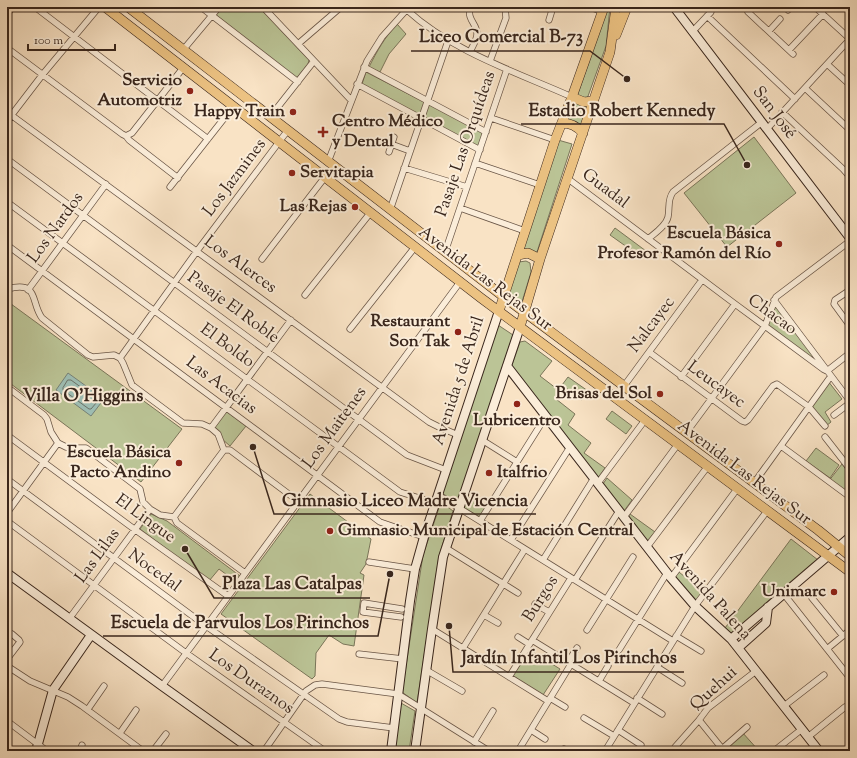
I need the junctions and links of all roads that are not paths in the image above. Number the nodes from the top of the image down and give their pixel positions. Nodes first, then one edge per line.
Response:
1 (13, 7) edge
2 (35, 7) edge
3 (99, 7) edge
4 (104, 7) edge
5 (128, 7) edge
6 (201, 7) edge
7 (219, 7) edge
8 (263, 7) edge
9 (341, 7) edge
10 (470, 7) edge
11 (506, 7) edge
12 (553, 7) edge
13 (589, 7) edge
14 (616, 7) edge
15 (627, 7) edge
16 (674, 7) edge
17 (711, 7) edge
18 (753, 7) edge
19 (815, 7) edge
20 (408, 8) edge
21 (600, 11) edge
22 (7, 14) edge
23 (823, 14) junction
24 (212, 15) junction
25 (707, 16) junction
26 (780, 19) dead end
27 (549, 20) dead end
28 (769, 31) junction
29 (692, 32) junction
30 (74, 37) junction
31 (850, 39) edge
32 (448, 41) junction
33 (298, 44) junction
34 (7, 48) edge
35 (183, 50) junction
36 (470, 52) junction
37 (610, 52) junction
38 (314, 61) junction
39 (490, 61) junction
40 (827, 64) junction
41 (364, 67) junction
42 (183, 68) junction
43 (507, 69) junction
44 (43, 74) junction
45 (298, 82) junction
46 (357, 84) junction
47 (850, 85) edge
48 (805, 88) junction
49 (572, 97) junction
50 (795, 99) junction
51 (158, 100) junction
52 (351, 100) junction
53 (427, 101) junction
54 (593, 102) junction
55 (233, 107) junction
56 (782, 112) junction
57 (9, 113) edge
58 (270, 117) junction
59 (491, 118) junction
60 (421, 119) junction
61 (7, 121) edge
62 (562, 123) junction
63 (764, 126) junction
64 (288, 130) junction
65 (850, 130) edge
66 (486, 132) junction
67 (582, 133) junction
68 (126, 136) junction
69 (394, 137) dead end
70 (208, 140) junction
71 (555, 140) junction
72 (279, 142) junction
73 (391, 144) junction
74 (410, 150) junction
75 (480, 150) junction
76 (389, 152) dead end
77 (7, 159) edge
78 (328, 162) junction
79 (475, 163) junction
80 (404, 168) junction
81 (325, 177) junction
82 (850, 177) edge
83 (178, 178) junction
84 (567, 178) junction
85 (106, 184) junction
86 (540, 185) junction
87 (170, 187) dead end
88 (467, 187) junction
89 (7, 202) edge
90 (460, 208) junction
91 (390, 210) junction
92 (370, 212) junction
93 (83, 215) junction
94 (525, 231) junction
95 (850, 238) edge
96 (648, 240) junction
97 (850, 241) edge
98 (62, 243) junction
99 (7, 245) edge
100 (415, 247) junction
101 (198, 251) junction
102 (444, 252) junction
103 (518, 255) junction
104 (262, 259) dead end
105 (540, 259) junction
106 (42, 271) junction
107 (702, 280) junction
108 (174, 282) junction
109 (460, 282) junction
110 (7, 289) edge
111 (28, 290) junction
112 (850, 290) edge
113 (306, 295) dead end
114 (504, 297) junction
115 (774, 300) junction
116 (735, 304) junction
117 (154, 310) junction
118 (499, 311) junction
119 (525, 312) junction
120 (291, 320) junction
121 (765, 326) junction
122 (850, 326) edge
123 (520, 327) junction
124 (350, 329) dead end
125 (134, 339) junction
126 (267, 351) junction
127 (648, 352) junction
128 (850, 353) edge
129 (120, 358) junction
130 (507, 366) junction
131 (829, 373) junction
132 (681, 377) junction
133 (247, 379) junction
134 (624, 386) junction
135 (7, 387) edge
136 (382, 387) junction
137 (711, 399) junction
138 (850, 402) edge
139 (226, 407) junction
140 (809, 407) junction
141 (834, 415) dead end
142 (546, 416) junction
143 (359, 419) junction
144 (645, 420) junction
145 (826, 426) dead end
146 (211, 428) junction
147 (686, 433) junction
148 (7, 435) edge
149 (458, 435) junction
150 (825, 437) dead end
151 (482, 440) junction
152 (58, 443) junction
153 (678, 444) junction
154 (339, 446) junction
155 (781, 446) junction
156 (570, 447) junction
157 (224, 450) junction
158 (44, 462) junction
159 (517, 462) junction
160 (708, 466) junction
161 (850, 469) edge
162 (446, 470) junction
163 (317, 476) junction
164 (7, 479) edge
165 (596, 481) junction
166 (754, 483) junction
167 (737, 489) junction
168 (23, 491) junction
169 (438, 495) junction
170 (850, 497) edge
171 (298, 501) junction
172 (435, 503) junction
173 (459, 508) junction
174 (150, 509) junction
175 (767, 511) junction
176 (7, 513) edge
177 (621, 514) junction
178 (174, 517) junction
179 (7, 521) edge
180 (480, 521) junction
181 (135, 529) junction
182 (424, 537) junction
183 (850, 537) edge
184 (511, 540) junction
185 (647, 547) junction
186 (839, 547) junction
187 (446, 548) junction
188 (525, 549) junction
189 (828, 556) junction
190 (850, 556) edge
191 (633, 557) dead end
192 (114, 558) junction
193 (543, 560) junction
194 (368, 562) dead end
195 (416, 569) junction
196 (850, 572) edge
197 (7, 573) edge
198 (245, 573) junction
199 (669, 575) junction
200 (573, 579) junction
201 (503, 584) junction
202 (94, 585) junction
203 (518, 593) dead end
204 (783, 593) junction
205 (228, 596) junction
206 (812, 598) dead end
207 (606, 600) junction
208 (410, 601) junction
209 (536, 604) dead end
210 (695, 606) junction
211 (768, 607) junction
212 (402, 609) junction
213 (549, 612) junction
214 (484, 615) junction
215 (401, 617) junction
216 (69, 619) junction
217 (638, 619) junction
218 (498, 623) dead end
219 (206, 626) junction
220 (407, 626) junction
221 (432, 628) junction
222 (587, 630) dead end
223 (850, 630) edge
224 (12, 634) dead end
225 (91, 635) junction
226 (518, 636) dead end
227 (676, 636) junction
228 (843, 636) junction
229 (731, 639) junction
230 (673, 641) junction
231 (531, 642) junction
232 (463, 648) junction
233 (577, 648) dead end
234 (738, 648) junction
235 (827, 649) junction
236 (619, 650) dead end
237 (701, 651) dead end
238 (186, 653) junction
239 (359, 654) dead end
240 (7, 659) edge
241 (402, 659) junction
242 (570, 663) junction
243 (7, 666) edge
244 (608, 666) dead end
245 (657, 667) junction
246 (426, 670) junction
247 (756, 671) junction
248 (824, 675) dead end
249 (509, 677) junction
250 (850, 678) edge
251 (599, 682) junction
252 (682, 683) dead end
253 (104, 686) dead end
254 (162, 686) junction
255 (53, 690) junction
256 (462, 692) dead end
257 (304, 694) junction
258 (398, 694) junction
259 (549, 700) junction
260 (636, 701) junction
261 (784, 706) junction
262 (565, 707) dead end
263 (845, 707) dead end
264 (421, 708) junction
265 (88, 709) junction
266 (136, 710) dead end
267 (493, 711) dead end
268 (662, 714) dead end
269 (584, 718) dead end
270 (699, 720) junction
271 (7, 721) edge
272 (284, 722) junction
273 (747, 727) dead end
274 (394, 728) junction
275 (802, 729) junction
276 (531, 730) junction
277 (618, 730) junction
278 (120, 733) junction
279 (166, 734) dead end
280 (614, 736) junction
281 (808, 737) junction
282 (545, 739) dead end
283 (474, 742) junction
284 (641, 744) dead end
285 (37, 747) edge
286 (674, 749) edge
287 (723, 750) edge
288 (47, 751) edge
289 (144, 751) edge
290 (153, 751) edge
291 (253, 751) edge
292 (264, 751) edge
293 (325, 751) edge
294 (391, 751) edge
295 (415, 751) edge
296 (489, 751) edge
297 (518, 751) edge
298 (605, 751) edge
299 (774, 751) edge
300 (819, 751) edge

1 - 22 street
2 - 30 street
3 - 30 street
4 - 42 main road, Avenida Las Rejas Sur
5 - 35 main road, Avenida Las Rejas Sur
6 - 24 street
7 - 24 street
8 - 33 street
9 - 33 street
10 - 36 street
11 - 39 street
12 - 27 street
13 - 21 street
14 - 37 main road
15 - 37 main road
16 - 29 street, San José
17 - 25 street
18 - 28 street
19 - 23 street
20 - 32 street
20 - 41 street
21 - 49 main road, Avenida 5 de Abril
23 - 28 street
23 - 31 street
24 - 35 street
24 - 45 street
25 - 29 street
25 - 50 street
26 - 28 street
29 - 63 street, San José
30 - 44 street
30 - 51 street
31 - 40 street
32 - 36 street
32 - 53 street
33 - 38 street
34 - 44 street
35 - 58 main road, Avenida Las Rejas Sur
36 - 39 street
37 - 54 main road
38 - 45 street
38 - 52 street
39 - 43 street
40 - 47 street
40 - 48 street
41 - 46 street
41 - 53 street
42 - 51 street
42 - 55 main road, Avenida Las Rejas Sur
43 - 49 street
43 - 59 street, Pasaje Las Orquídeas
44 - 57 street
44 - 68 street
45 - 58 street
46 - 52 street
46 - 60 street
48 - 50 street
48 - 65 street
49 - 54 main road
49 - 62 main road, Avenida 5 de Abril
50 - 56 street
51 - 68 street
51 - 70 street
52 - 78 street
53 - 60 street
53 - 66 street
54 - 67 main road
55 - 70 street
55 - 72 main road, Avenida Las Rejas Sur
56 - 63 street
56 - 82 street
57 - 61 street
57 - 85 street, Los Alerces
58 - 64 main road, Avenida Las Rejas Sur
59 - 66 street, Pasaje Las Orquídeas
59 - 71 street
60 - 74 street
60 - 75 street
62 - 67 main road
62 - 71 main road, Avenida 5 de Abril
63 - 95 street, San José
63 - 96 street
64 - 72 street, Los Jazmines
64 - 78 main road, Avenida Las Rejas Sur
66 - 75 street, Pasaje Las Orquídeas
67 - 84 main road
68 - 83 street
69 - 73 street
70 - 83 street
71 - 86 main road, Avenida 5 de Abril
72 - 81 main road, Avenida Las Rejas Sur
72 - 101 street, Los Jazmines
73 - 74 street
73 - 76 street
74 - 80 street
75 - 79 street, Pasaje Las Orquídeas
77 - 93 street, Pasaje El Roble
78 - 91 main road, Avenida Las Rejas Sur
79 - 86 street
79 - 88 street, Pasaje Las Orquídeas
80 - 88 street
80 - 91 street
81 - 92 main road, Avenida Las Rejas Sur
81 - 104 street
83 - 87 street
84 - 96 street, Guadal
84 - 105 main road
85 - 93 street, Los Nardos
85 - 101 street, Los Alerces
86 - 94 main road, Avenida 5 de Abril
88 - 90 street, Pasaje Las Orquídeas
89 - 98 street, El Boldo
90 - 94 street
90 - 102 street, Pasaje Las Orquídeas
91 - 102 main road, Avenida Las Rejas Sur
92 - 100 main road, Avenida Las Rejas Sur
92 - 113 street
93 - 98 street, Los Nardos
93 - 108 street, Pasaje El Roble
94 - 103 main road, Avenida 5 de Abril
96 - 107 street, Guadal
97 - 115 street
98 - 106 street, Los Nardos
98 - 117 street, El Boldo
99 - 106 street, Las Acacias
100 - 109 main road, Avenida Las Rejas Sur
100 - 124 street
101 - 108 street, Los Jazmines
101 - 120 street, Los Alerces
102 - 114 main road, Avenida Las Rejas Sur
103 - 105 main road
103 - 114 main road, Avenida 5 de Abril
105 - 119 main road
106 - 111 street, Los Nardos
106 - 125 street, Las Acacias
107 - 116 street, Chacao
107 - 127 street, Nalcayec
108 - 117 street, Los Jazmines
108 - 126 street, Pasaje El Roble
109 - 118 main road, Avenida Las Rejas Sur
109 - 136 street, Los Maitenes
110 - 111 street
111 - 129 street
112 - 122 street
114 - 118 main road, Avenida 5 de Abril
114 - 119 main road, Avenida Las Rejas Sur
115 - 121 street
115 - 131 street
116 - 121 street, Chacao
116 - 132 street
117 - 125 street, Los Jazmines
117 - 133 street, El Boldo
118 - 123 main road, Avenida Las Rejas Sur
118 - 149 street, Avenida 5 de Abril
119 - 123 main road
119 - 134 main road, Avenida Las Rejas Sur
120 - 126 street
120 - 136 street, Los Alerces
121 - 131 street, Chacao
121 - 137 street
123 - 130 street
123 - 144 main road, Avenida Las Rejas Sur
125 - 129 street, Los Jazmines
125 - 139 street, Las Acacias
126 - 133 street
126 - 143 street, Pasaje El Roble
127 - 132 street, Leucayec
127 - 134 street, Nalcayec
128 - 131 street
129 - 146 street
130 - 142 street, Avenida Palena
130 - 151 street
131 - 138 street
131 - 140 street
132 - 137 street, Leucayec
133 - 139 street
133 - 154 street, El Boldo
134 - 147 main road, Avenida Las Rejas Sur
135 - 152 street
136 - 143 street, Los Maitenes
136 - 149 street, Los Alerces
137 - 140 street, Leucayec
137 - 147 street
138 - 141 street
139 - 146 street
139 - 163 street, Las Acacias
140 - 145 street
140 - 155 street
142 - 156 street, Avenida Palena
142 - 159 street
143 - 154 street, Los Maitenes
143 - 162 street, Pasaje El Roble
144 - 153 main road, Avenida Las Rejas Sur
144 - 165 street
146 - 157 street
147 - 166 main road, Avenida Las Rejas Sur
148 - 158 street, El Lingue
149 - 162 street, Avenida 5 de Abril
150 - 161 street
151 - 159 street
151 - 173 street
152 - 158 street
152 - 174 street
153 - 160 main road, Avenida Las Rejas Sur
153 - 177 street, Burgos
154 - 163 street, Los Maitenes
154 - 172 street, El Boldo
155 - 166 street
155 - 170 street
156 - 165 street, Avenida Palena
156 - 184 street
157 - 171 street
157 - 178 street
158 - 168 street
158 - 181 street, El Lingue
159 - 180 street
160 - 167 main road, Avenida Las Rejas Sur
160 - 185 street
162 - 169 street, Avenida 5 de Abril
163 - 171 street, Los Maitenes
163 - 182 street, Las Acacias
164 - 168 street, Nocedal
165 - 177 street, Avenida Palena
165 - 193 street
166 - 186 main road, Avenida Las Rejas Sur
167 - 175 main road, Avenida Las Rejas Sur
167 - 199 street
168 - 176 street
168 - 192 street, Nocedal
169 - 172 street, Avenida 5 de Abril
169 - 173 street
171 - 198 street, Los Maitenes
172 - 182 street, Avenida 5 de Abril
173 - 180 street
173 - 187 street
174 - 178 street
174 - 181 street, Las Lilas
175 - 189 main road, Avenida Las Rejas Sur
175 - 210 street
177 - 185 street, Avenida Palena
177 - 200 street, Burgos
178 - 198 street
179 - 202 street, Los Duraznos
180 - 184 street
181 - 192 street, Las Lilas
181 - 205 street, El Lingue
182 - 195 street, Avenida 5 de Abril
183 - 186 street
184 - 188 street
185 - 199 street, Avenida Palena
186 - 189 street
186 - 190 main road, Avenida Las Rejas Sur
187 - 201 street
187 - 221 street
188 - 193 street
188 - 201 street
189 - 196 main road, Avenida Las Rejas Sur
189 - 204 street
191 - 207 street
192 - 202 street, Las Lilas
192 - 219 street, Nocedal
193 - 200 street
194 - 195 street
195 - 208 street, Avenida 5 de Abril
197 - 216 street
198 - 205 street, Los Maitenes
199 - 210 street, Avenida Palena
199 - 217 street
200 - 207 street
200 - 213 street, Burgos
201 - 203 street
201 - 214 street
202 - 216 street, Las Lilas
202 - 238 street, Los Duraznos
204 - 211 street
204 - 235 street
205 - 219 street, Los Maitenes
206 - 228 street
207 - 217 street
207 - 222 street
208 - 212 street
208 - 220 street, Avenida 5 de Abril
209 - 213 street
210 - 227 street
210 - 229 street, Avenida Palena
211 - 229 street
211 - 234 street
212 - 215 street
212 - 215 street
213 - 231 street, Burgos
214 - 218 street
214 - 232 street
215 - 220 street
216 - 225 street
217 - 230 street
217 - 236 street
219 - 238 street, Los Maitenes
219 - 257 street, Nocedal
220 - 241 street, Avenida 5 de Abril
221 - 232 street
221 - 246 street
223 - 228 street
224 - 240 street
225 - 254 street
225 - 255 street
226 - 231 street
227 - 230 street
227 - 237 street
228 - 235 street
229 - 234 street, Avenida Palena
230 - 245 street
231 - 242 street
231 - 249 street, Burgos
232 - 249 street
233 - 242 street
234 - 247 street, Avenida Palena
235 - 250 street
238 - 254 street, Los Maitenes
238 - 272 street, Los Duraznos
239 - 241 street
241 - 258 street, Avenida 5 de Abril
242 - 251 street
242 - 259 street
243 - 255 street
244 - 251 street
245 - 252 street
245 - 260 street
246 - 256 street
246 - 264 street
247 - 261 street, Avenida Palena
247 - 270 street, Quehui
248 - 261 street
249 - 259 street
251 - 260 street
253 - 265 street
254 - 291 street
255 - 265 street
255 - 285 street
257 - 258 street
257 - 272 street
257 - 274 street, Nocedal
258 - 264 street
258 - 274 street, Avenida 5 de Abril
259 - 262 street
259 - 276 street
260 - 268 street
260 - 277 street
261 - 275 street, Avenida Palena
263 - 281 street
264 - 283 street
264 - 295 street
265 - 278 street
266 - 278 street
267 - 283 street
269 - 280 street
270 - 286 street, Quehui
270 - 287 street
271 - 285 street
272 - 292 street
272 - 293 street, Los Duraznos
273 - 287 street
274 - 294 street, Avenida 5 de Abril
275 - 281 street, Avenida Palena
275 - 299 street
276 - 282 street
276 - 297 street
277 - 280 street
277 - 284 street
278 - 289 street
279 - 290 street
280 - 298 street
281 - 300 street, Avenida Palena
283 - 296 street
285 - 288 street

